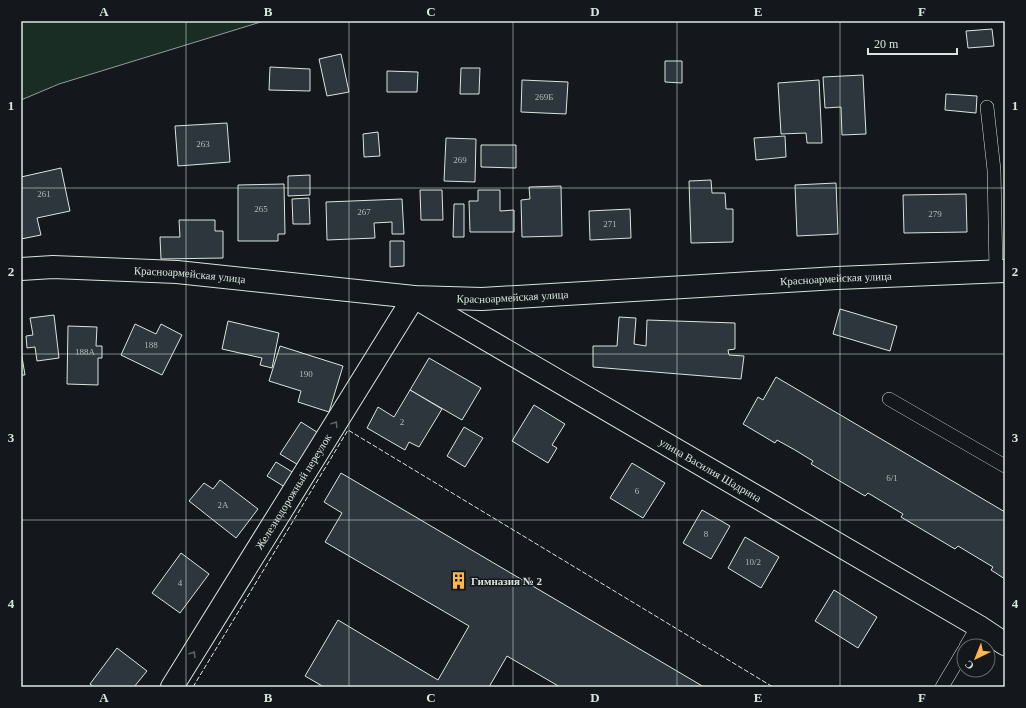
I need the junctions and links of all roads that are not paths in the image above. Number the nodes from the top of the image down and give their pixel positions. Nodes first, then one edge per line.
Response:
1 (987, 107) dead end
2 (21, 269) edge
3 (1000, 271) edge
4 (414, 297) junction
5 (890, 399) dead end
6 (1005, 466) edge
7 (978, 626) junction
8 (971, 638) edge
9 (1005, 644) edge
10 (956, 663) edge
11 (172, 687) edge
12 (942, 687) edge

1 - 3 lane
2 - 4 street, Красноармейская улица
3 - 4 street, Красноармейская улица
4 - 7 street, улица Василия Шадрина
11 -> 4 street, Железнодорожный переулок
5 - 6 lane
7 - 8 lane
7 - 9 street, улица Василия Шадрина
10 - 12 lane

